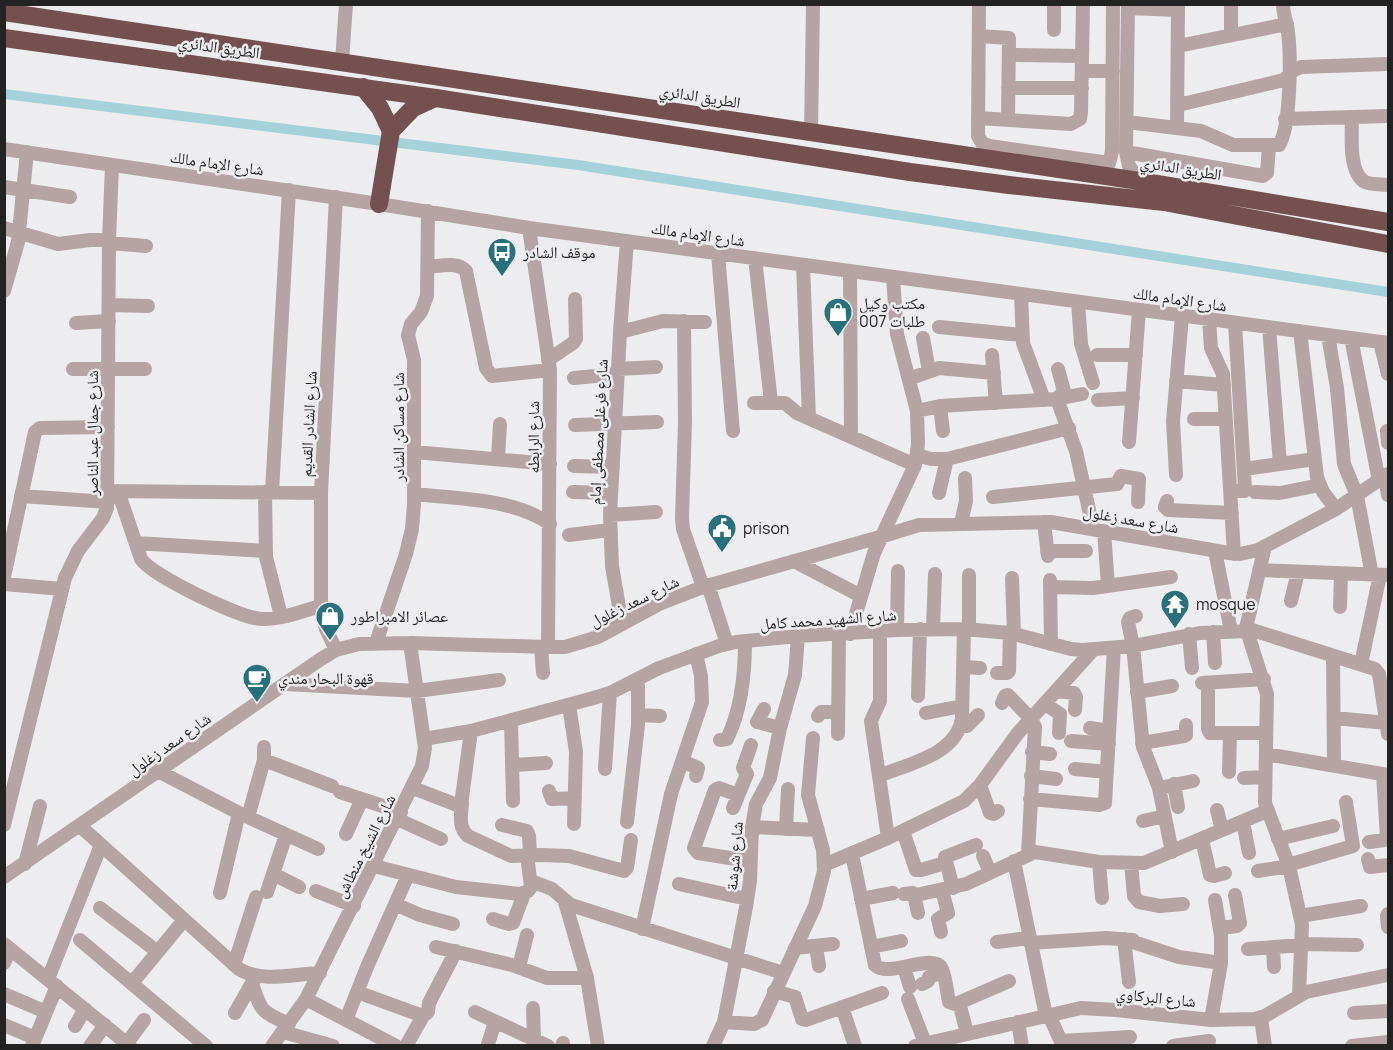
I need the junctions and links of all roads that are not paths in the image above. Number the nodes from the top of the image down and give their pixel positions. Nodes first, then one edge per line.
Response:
1 (346, 4) edge
2 (813, 4) edge
3 (979, 4) edge
4 (1054, 4) edge
5 (1083, 4) edge
6 (1113, 4) edge
7 (1231, 4) edge
8 (1283, 4) edge
9 (1128, 6) edge
10 (1178, 7) edge
11 (15, 10) edge
12 (1287, 24) junction
13 (1054, 30) dead end
14 (1231, 35) junction
15 (979, 36) junction
16 (4, 38) edge
17 (1178, 46) junction
18 (1009, 55) junction
19 (1082, 56) junction
20 (342, 61) junction
21 (1389, 64) edge
22 (1082, 71) junction
23 (1113, 71) junction
24 (1290, 75) junction
25 (363, 87) junction
26 (1008, 88) junction
27 (1082, 88) junction
28 (436, 98) junction
29 (1178, 105) junction
30 (1389, 116) edge
31 (1352, 117) junction
32 (978, 118) junction
33 (1286, 119) junction
34 (1008, 120) junction
35 (1127, 122) junction
36 (1178, 128) junction
37 (391, 131) junction
38 (812, 133) junction
39 (865, 140) junction
40 (1273, 146) junction
41 (911, 147) junction
42 (4, 149) edge
43 (27, 152) junction
44 (1126, 152) junction
45 (864, 164) junction
46 (111, 165) junction
47 (1103, 169) junction
48 (910, 172) junction
49 (1139, 181) junction
50 (1389, 185) edge
51 (4, 187) edge
52 (24, 190) junction
53 (289, 190) junction
54 (70, 197) dead end
55 (336, 197) junction
56 (379, 204) junction
57 (428, 212) junction
58 (1389, 222) edge
59 (4, 228) edge
60 (529, 228) junction
61 (19, 232) junction
62 (627, 241) junction
63 (109, 242) junction
64 (1389, 244) edge
65 (146, 246) dead end
66 (718, 254) junction
67 (755, 258) junction
68 (803, 265) junction
69 (428, 267) junction
70 (849, 271) junction
71 (893, 277) junction
72 (4, 291) edge
73 (1021, 294) junction
74 (575, 299) dead end
75 (1078, 302) junction
76 (109, 305) junction
77 (148, 306) dead end
78 (1139, 310) junction
79 (1182, 315) junction
80 (1209, 319) junction
81 (109, 321) junction
82 (684, 321) junction
83 (705, 322) dead end
84 (1235, 322) junction
85 (76, 323) dead end
86 (939, 327) dead end
87 (1269, 327) junction
88 (1300, 331) junction
89 (620, 332) junction
90 (1022, 335) junction
91 (1328, 335) junction
92 (923, 338) dead end
93 (1351, 338) junction
94 (1384, 343) edge
95 (1097, 355) dead end
96 (1136, 355) junction
97 (992, 356) dead end
98 (549, 365) junction
99 (656, 367) dead end
100 (73, 369) dead end
101 (108, 369) junction
102 (145, 369) dead end
103 (1058, 369) dead end
104 (929, 371) junction
105 (618, 372) junction
106 (994, 373) junction
107 (1389, 374) edge
108 (574, 378) dead end
109 (909, 378) junction
110 (1176, 381) junction
111 (1093, 383) dead end
112 (1224, 385) junction
113 (1082, 394) dead end
114 (1133, 398) junction
115 (1052, 399) junction
116 (1098, 400) dead end
117 (771, 402) junction
118 (754, 403) dead end
119 (996, 403) junction
120 (940, 406) junction
121 (917, 411) junction
122 (809, 418) junction
123 (1226, 418) junction
124 (1194, 419) dead end
125 (615, 422) junction
126 (657, 422) dead end
127 (500, 424) dead end
128 (575, 424) dead end
129 (108, 427) junction
130 (1068, 428) junction
131 (733, 431) dead end
132 (944, 431) dead end
133 (851, 437) junction
134 (1129, 442) dead end
135 (414, 452) junction
136 (498, 459) junction
137 (947, 459) junction
138 (1315, 459) junction
139 (916, 460) junction
140 (550, 464) junction
141 (1280, 464) junction
142 (574, 466) dead end
143 (613, 467) junction
144 (1244, 469) junction
145 (1176, 475) dead end
146 (1384, 477) edge
147 (965, 478) dead end
148 (1320, 485) junction
149 (1085, 487) junction
150 (1230, 491) junction
151 (269, 492) junction
152 (573, 492) dead end
153 (1255, 492) dead end
154 (321, 493) junction
155 (611, 493) junction
156 (939, 493) dead end
157 (414, 494) junction
158 (111, 495) junction
159 (1389, 495) edge
160 (21, 496) junction
161 (1358, 496) junction
162 (993, 497) dead end
163 (1167, 501) dead end
164 (1138, 502) dead end
165 (1336, 509) junction
166 (656, 512) dead end
167 (1232, 513) junction
168 (610, 515) junction
169 (1044, 522) junction
170 (961, 523) junction
171 (550, 524) junction
172 (1098, 529) junction
173 (610, 530) junction
174 (569, 534) dead end
175 (880, 537) junction
176 (136, 543) junction
177 (1265, 546) junction
178 (266, 551) junction
179 (1215, 551) junction
180 (1106, 553) junction
181 (1234, 554) junction
182 (794, 561) junction
183 (1259, 570) junction
184 (898, 571) dead end
185 (1298, 572) junction
186 (935, 574) dead end
187 (969, 575) dead end
188 (1341, 575) junction
189 (1380, 575) edge
190 (4, 577) edge
191 (1171, 577) dead end
192 (1012, 578) dead end
193 (4, 584) edge
194 (705, 586) junction
195 (1108, 586) junction
196 (62, 589) junction
197 (861, 596) junction
198 (1382, 600) edge
199 (1291, 601) dead end
200 (321, 606) junction
201 (1340, 607) dead end
202 (282, 616) junction
203 (1136, 616) dead end
204 (622, 624) junction
205 (926, 629) junction
206 (967, 629) junction
207 (1246, 629) junction
208 (897, 630) junction
209 (1231, 631) junction
210 (880, 632) junction
211 (1213, 632) junction
212 (1012, 633) junction
213 (844, 634) junction
214 (1189, 634) junction
215 (798, 636) junction
216 (745, 642) junction
217 (376, 643) junction
218 (410, 644) junction
219 (727, 644) junction
220 (1051, 644) junction
221 (1133, 646) junction
222 (544, 647) junction
223 (1114, 648) junction
224 (336, 650) junction
225 (1093, 650) junction
226 (696, 654) junction
227 (1334, 656) junction
228 (1215, 663) dead end
229 (1361, 664) junction
230 (963, 666) junction
231 (980, 668) dead end
232 (1192, 668) dead end
233 (1383, 671) edge
234 (543, 673) dead end
235 (997, 674) dead end
236 (638, 679) junction
237 (1264, 679) junction
238 (499, 680) dead end
239 (285, 684) junction
240 (1172, 686) dead end
241 (417, 691) junction
242 (1056, 691) junction
243 (1137, 692) junction
244 (610, 693) junction
245 (918, 696) dead end
246 (1002, 703) dead end
247 (1045, 704) junction
248 (569, 705) junction
249 (962, 706) junction
250 (764, 709) dead end
251 (1075, 710) dead end
252 (838, 712) junction
253 (926, 713) dead end
254 (638, 715) junction
255 (978, 715) dead end
256 (660, 716) dead end
257 (818, 716) dead end
258 (733, 717) dead end
259 (1334, 718) junction
260 (511, 720) junction
261 (1031, 720) junction
262 (1387, 720) edge
263 (961, 724) junction
264 (1185, 725) dead end
265 (780, 728) junction
266 (1090, 728) dead end
267 (471, 731) junction
268 (1059, 733) dead end
269 (1230, 733) junction
270 (1266, 733) junction
271 (838, 734) dead end
272 (1109, 737) junction
273 (813, 738) dead end
274 (424, 739) junction
275 (720, 740) dead end
276 (1071, 741) dead end
277 (1142, 743) junction
278 (751, 745) dead end
279 (1032, 752) junction
280 (1050, 754) dead end
281 (1266, 754) junction
282 (682, 761) junction
283 (546, 763) dead end
284 (513, 765) junction
285 (1334, 765) junction
286 (605, 768) dead end
287 (1075, 769) dead end
288 (158, 771) junction
289 (1107, 772) junction
290 (1229, 772) dead end
291 (10, 775) edge
292 (1386, 775) edge
293 (696, 776) dead end
294 (879, 776) junction
295 (1031, 776) junction
296 (1244, 778) dead end
297 (1056, 779) dead end
298 (1193, 781) dead end
299 (1174, 784) junction
300 (980, 785) junction
301 (1260, 786) junction
302 (413, 788) junction
303 (1159, 788) junction
304 (788, 789) dead end
305 (549, 791) dead end
306 (738, 795) junction
307 (575, 798) junction
308 (362, 799) junction
309 (1030, 799) junction
310 (513, 801) dead end
311 (1346, 802) dead end
312 (462, 803) junction
313 (40, 806) dead end
314 (1178, 807) dead end
315 (733, 808) dead end
316 (1217, 810) dead end
317 (998, 811) dead end
318 (1267, 811) junction
319 (243, 815) junction
320 (399, 816) junction
321 (1165, 816) junction
322 (1143, 821) dead end
323 (627, 822) dead end
324 (1243, 822) junction
325 (574, 824) dead end
326 (4, 825) edge
327 (502, 825) dead end
328 (80, 826) junction
329 (1333, 826) dead end
330 (752, 827) junction
331 (786, 829) junction
332 (818, 830) junction
333 (1222, 830) junction
334 (903, 831) junction
335 (346, 834) dead end
336 (286, 835) junction
337 (888, 838) junction
338 (441, 839) dead end
339 (1202, 839) junction
340 (1278, 839) junction
341 (631, 840) dead end
342 (1370, 842) dead end
343 (101, 845) junction
344 (318, 849) dead end
345 (1172, 852) junction
346 (1249, 853) dead end
347 (852, 854) junction
348 (1028, 854) junction
349 (529, 855) junction
350 (1368, 860) dead end
351 (749, 861) junction
352 (1014, 861) junction
353 (1099, 862) junction
354 (945, 863) junction
355 (1131, 863) junction
356 (25, 864) junction
357 (824, 865) junction
358 (1389, 865) edge
359 (374, 866) junction
360 (1288, 866) junction
361 (1258, 871) dead end
362 (990, 872) junction
363 (1225, 873) dead end
364 (273, 874) junction
365 (408, 875) junction
366 (4, 878) edge
367 (679, 884) dead end
368 (299, 887) dead end
369 (527, 887) junction
370 (948, 889) junction
371 (316, 891) dead end
372 (220, 894) dead end
373 (904, 894) junction
374 (1235, 895) dead end
375 (1102, 898) dead end
376 (747, 899) junction
377 (861, 899) junction
378 (1215, 900) dead end
379 (565, 902) junction
380 (395, 904) junction
381 (1183, 904) dead end
382 (354, 906) junction
383 (1361, 906) dead end
384 (100, 908) dead end
385 (918, 913) dead end
386 (1389, 914) edge
387 (1300, 916) junction
388 (184, 920) junction
389 (493, 920) dead end
390 (453, 924) dead end
391 (1388, 927) edge
392 (1220, 928) junction
393 (642, 929) junction
394 (941, 932) dead end
395 (527, 935) dead end
396 (1124, 939) junction
397 (80, 940) dead end
398 (901, 941) dead end
399 (1030, 941) junction
400 (998, 942) dead end
401 (833, 944) dead end
402 (1303, 944) junction
403 (1357, 945) dead end
404 (8, 946) edge
405 (816, 946) junction
406 (436, 947) dead end
407 (872, 947) junction
408 (1152, 947) dead end
409 (795, 948) junction
410 (1272, 948) junction
411 (1248, 949) dead end
412 (456, 951) junction
413 (158, 952) junction
414 (736, 959) junction
415 (4, 963) edge
416 (1221, 963) junction
417 (234, 965) junction
418 (819, 966) dead end
419 (519, 967) junction
420 (904, 967) junction
421 (1274, 967) dead end
422 (943, 972) junction
423 (320, 973) junction
424 (783, 974) junction
425 (1389, 975) edge
426 (587, 978) junction
427 (254, 979) junction
428 (1009, 981) dead end
429 (1129, 982) dead end
430 (52, 983) junction
431 (132, 983) junction
432 (913, 990) junction
433 (774, 991) junction
434 (357, 992) junction
435 (882, 993) dead end
436 (4, 994) edge
437 (1299, 995) junction
438 (306, 999) junction
439 (956, 1004) junction
440 (533, 1008) dead end
441 (842, 1008) junction
442 (85, 1009) junction
443 (1389, 1011) edge
444 (46, 1012) junction
445 (475, 1012) dead end
446 (235, 1013) dead end
447 (1354, 1013) dead end
448 (423, 1016) junction
449 (1047, 1016) junction
450 (1261, 1018) junction
451 (144, 1020) dead end
452 (346, 1020) junction
453 (1211, 1020) junction
454 (1227, 1020) junction
455 (495, 1022) junction
456 (724, 1022) junction
457 (1018, 1022) junction
458 (4, 1025) edge
459 (105, 1025) junction
460 (75, 1026) dead end
461 (967, 1033) junction
462 (1130, 1037) dead end
463 (280, 1038) edge
464 (538, 1042) edge
465 (1389, 1042) edge
466 (34, 1043) edge
467 (1062, 1043) edge
468 (1207, 1043) edge
469 (128, 1044) edge
470 (488, 1044) edge
471 (600, 1044) edge
472 (920, 1044) edge
473 (90, 1046) edge
474 (206, 1046) edge
475 (333, 1046) edge
476 (396, 1046) edge
477 (406, 1046) edge
478 (713, 1046) edge
479 (855, 1046) edge
480 (1022, 1046) edge
481 (1173, 1046) edge
482 (1265, 1046) edge
483 (1352, 1046) edge

1 - 20 street
2 - 38 street
3 - 15 street
4 - 13 street
5 - 19 street
6 - 23 street
7 - 14 street
8 - 12 street
9 - 10 street
9 - 35 street
10 - 17 street
11 - 20 highway, الطريق الدائري
12 - 14 street
12 - 24 street
14 - 17 street
15 - 18 street
15 - 32 street
16 - 25 highway, الطريق الدائري
17 - 29 street
18 - 19 street
18 - 26 street
19 - 22 street
20 - 38 highway, الطريق الدائري
21 - 24 street
22 - 23 street
22 - 27 street
23 - 47 street
24 - 29 street
24 - 33 street
25 - 28 highway, الطريق الدائري
25 - 37 highway
26 - 27 street
26 - 34 street
27 - 34 street
28 - 37 highway
28 - 45 highway, الطريق الدائري
29 - 36 street
30 - 31 street
31 - 33 street
31 - 50 street
32 - 34 street
32 - 47 street
33 - 40 street
35 - 36 street
35 - 44 street
36 - 40 street
37 - 56 highway
38 - 39 highway, الطريق الدائري
39 - 41 highway, الطريق الدائري
39 - 45 highway
40 - 44 street
41 - 47 highway, الطريق الدائري
41 - 48 highway
42 - 43 street, شارع الإمام مالك
43 - 46 street, شارع الإمام مالك
43 - 52 street
44 - 49 street
45 - 48 highway, الطريق الدائري
46 - 53 street, شارع الإمام مالك
46 - 63 street, شارع جمال عبد الناصر
47 - 49 highway, الطريق الدائري
48 - 64 highway, الطريق الدائري
49 - 58 highway, الطريق الدائري
51 - 52 street
52 - 54 street
52 - 61 street
53 - 55 street, شارع الإمام مالك
53 - 151 street
55 - 56 street, شارع الإمام مالك
55 - 154 street, شارع الشادر القديم
56 - 57 street, شارع الإمام مالك
57 - 60 street, شارع الإمام مالك
57 - 69 street, شارع مساكن الشادر
59 - 61 street
60 - 62 street, شارع الإمام مالك
60 - 98 street, شارع الرابطه
61 - 63 street
61 - 72 street
62 - 66 street, شارع الإمام مالك
62 - 89 street, شارع فرغلى مصطفى إمام
63 - 65 street
63 - 76 street, شارع جمال عبد الناصر
66 - 67 street, شارع الإمام مالك
66 - 131 street
67 - 68 street, شارع الإمام مالك
67 - 117 street
68 - 70 street, شارع الإمام مالك
68 - 122 street
69 - 98 street
69 - 135 street, شارع مساكن الشادر
70 - 71 street, شارع الإمام مالك
70 - 133 street
71 - 73 street, شارع الإمام مالك
71 - 109 street
73 - 75 street, شارع الإمام مالك
73 - 90 street
74 - 98 street
75 - 78 street, شارع الإمام مالك
75 - 111 street
76 - 77 street
76 - 81 street, شارع جمال عبد الناصر
78 - 79 street, شارع الإمام مالك
78 - 96 street
79 - 80 street, شارع الإمام مالك
79 - 110 street
80 - 84 street, شارع الإمام مالك
80 - 112 street
81 - 85 street
81 - 101 street, شارع جمال عبد الناصر
82 - 83 street
82 - 89 street
82 - 194 street
84 - 87 street, شارع الإمام مالك
84 - 144 street
86 - 90 street
87 - 88 street, شارع الإمام مالك
87 - 141 street
88 - 91 street, شارع الإمام مالك
88 - 138 street
89 - 105 street, شارع فرغلى مصطفى إمام
90 - 115 street
91 - 93 street, شارع الإمام مالك
91 - 161 street
92 - 104 street
93 - 94 street, شارع الإمام مالك
93 - 146 street
94 - 107 street
95 - 96 street
96 - 114 street
97 - 106 street
98 - 140 street, شارع الرابطه
99 - 105 street
100 - 101 street
101 - 102 street
101 - 129 street, شارع جمال عبد الناصر
103 - 115 street
104 - 106 street
104 - 109 street
105 - 108 street
105 - 125 street, شارع فرغلى مصطفى إمام
106 - 119 street
109 - 121 street
110 - 112 street
110 - 145 street
112 - 123 street
113 - 115 street
114 - 116 street
114 - 134 street
115 - 119 street
115 - 130 street
117 - 118 street
117 - 122 street
119 - 120 street
120 - 121 street
120 - 132 street
121 - 139 street
122 - 133 street
123 - 124 street
123 - 150 street
125 - 126 street
125 - 128 street
125 - 143 street, شارع فرغلى مصطفى إمام
127 - 136 street
129 - 158 street, شارع جمال عبد الناصر
129 - 160 street
130 - 137 street
130 - 149 street
133 - 139 street
135 - 136 street
135 - 157 street, شارع مساكن الشادر
136 - 140 street
137 - 139 street
137 - 156 street
138 - 141 street
138 - 148 street
139 - 175 street
140 - 171 street, شارع الرابطه
141 - 144 street
142 - 143 street
143 - 155 street, شارع فرغلى مصطفى إمام
144 - 150 street
146 - 159 street
146 - 161 street, شارع سعد زغلول
147 - 170 street
148 - 153 street
148 - 165 street
149 - 162 street
149 - 164 street
149 - 172 street
150 - 167 street
151 - 154 street
151 - 158 street
151 - 178 street
152 - 155 street
154 - 200 street, شارع الشادر القديم
155 - 168 street, شارع فرغلى مصطفى إمام
157 - 171 street
157 - 217 street, شارع مساكن الشادر
158 - 160 street
158 - 176 street
158 - 196 street, شارع جمال عبد الناصر
160 - 190 street
161 - 165 street, شارع سعد زغلول
161 - 189 street
163 - 167 street
165 - 177 street, شارع سعد زغلول
166 - 168 street
167 - 181 street
168 - 173 street, شارع فرغلى مصطفى إمام
169 - 170 street, شارع سعد زغلول
169 - 172 street, شارع سعد زغلول
169 - 180 street
170 - 175 street, شارع سعد زغلول
171 - 222 street, شارع الرابطه
172 - 179 street, شارع سعد زغلول
172 - 180 street
173 - 174 street
173 - 204 street, شارع فرغلى مصطفى إمام
175 - 182 street, شارع سعد زغلول
175 - 197 street
176 - 178 street
176 - 202 street
177 - 181 street, شارع سعد زغلول
177 - 183 street
178 - 202 street
179 - 181 street, شارع سعد زغلول
179 - 209 street
180 - 195 street
182 - 194 street, شارع سعد زغلول
182 - 197 street
183 - 185 street
183 - 207 street
184 - 208 street
185 - 188 street
185 - 199 street
186 - 205 street
187 - 206 street
188 - 189 street
188 - 201 street
189 - 198 street
191 - 195 street
192 - 212 street
193 - 196 street
194 - 204 street, شارع سعد زغلول
194 - 219 street
195 - 220 street
196 - 291 street, شارع جمال عبد الناصر
197 - 213 street
198 - 229 street
200 - 202 street
200 - 224 street, شارع الشادر القديم
203 - 221 street
204 - 222 street, شارع سعد زغلول
205 - 206 street, شارع الشهيد محمد كامل
205 - 208 street, شارع الشهيد محمد كامل
205 - 245 street
206 - 212 street, شارع الشهيد محمد كامل
206 - 230 street
207 - 209 street, شارع الشهيد محمد كامل
207 - 227 street
207 - 237 street
208 - 210 street, شارع الشهيد محمد كامل
209 - 211 street, شارع الشهيد محمد كامل
210 - 213 street, شارع الشهيد محمد كامل
210 - 294 street
211 - 214 street, شارع الشهيد محمد كامل
211 - 228 street
212 - 220 street, شارع الشهيد محمد كامل
212 - 235 street
213 - 215 street, شارع الشهيد محمد كامل
213 - 252 street
214 - 221 street, شارع الشهيد محمد كامل
214 - 232 street
215 - 216 street, شارع الشهيد محمد كامل
215 - 265 street, شارع شوشة
216 - 219 street, شارع الشهيد محمد كامل
216 - 258 street
216 - 275 street
217 - 218 street, شارع سعد زغلول
217 - 224 street, شارع سعد زغلول
218 - 222 street, شارع سعد زغلول
218 - 241 street, شارع الشيخ منطاش
219 - 226 street, شارع الشهيد محمد كامل
220 - 225 street, شارع الشهيد محمد كامل
221 - 223 street, شارع الشهيد محمد كامل
221 - 243 street
222 - 234 street, شارع الرابطه
223 - 225 street, شارع الشهيد محمد كامل
223 - 272 street
224 - 239 street, شارع سعد زغلول
225 - 242 street
226 - 236 street, شارع الشهيد محمد كامل
226 - 282 street
227 - 229 street
227 - 259 street
229 - 233 street
230 - 231 street
230 - 249 street
233 - 262 street
236 - 244 street, شارع الشهيد محمد كامل
236 - 254 street
237 - 269 street
237 - 270 street
238 - 241 street
239 - 241 street
239 - 288 street, شارع سعد زغلول
240 - 243 street
241 - 274 street, شارع الشيخ منطاش
242 - 247 street
242 - 251 street
243 - 277 street
244 - 248 street, شارع الشهيد محمد كامل
244 - 286 street
246 - 261 street
247 - 261 street
247 - 268 street
248 - 260 street, شارع الشهيد محمد كامل
248 - 307 street
249 - 253 street
249 - 263 street
250 - 265 street
252 - 257 street
252 - 271 street
254 - 256 street
254 - 323 street
255 - 263 street
259 - 262 street
259 - 285 street
260 - 267 street, شارع الشهيد محمد كامل
260 - 284 street
261 - 279 street
261 - 300 street
263 - 294 street
264 - 277 street
265 - 330 street, شارع شوشة
266 - 272 street
267 - 274 street, شارع الشهيد محمد كامل
267 - 312 street
269 - 270 street
269 - 290 street
270 - 281 street
272 - 276 street
272 - 289 street
273 - 332 street
274 - 302 street, شارع الشيخ منطاش
277 - 303 street
278 - 306 street
279 - 280 street
279 - 295 street
281 - 285 street
281 - 301 street
282 - 293 street
282 - 393 street
283 - 284 street
284 - 310 street
285 - 292 street
287 - 289 street
288 - 319 street
288 - 328 street, شارع سعد زغلول
289 - 309 street
291 - 326 street, شارع جمال عبد الناصر
292 - 342 street
294 - 337 street
295 - 297 street
295 - 309 street
296 - 301 street
298 - 299 street
299 - 303 street
299 - 314 street
300 - 317 street
300 - 334 street
301 - 318 street
302 - 312 street
302 - 320 street, شارع الشيخ منطاش
303 - 321 street
304 - 331 street
305 - 307 street
306 - 315 street
306 - 351 street
307 - 325 street
308 - 319 street
308 - 320 street
308 - 335 street
309 - 348 street
311 - 360 street
312 - 349 street
313 - 356 street
316 - 333 street
318 - 324 street
318 - 340 street
319 - 336 street
319 - 372 street
320 - 338 street
320 - 359 street, شارع الشيخ منطاش
321 - 322 street
321 - 345 street
324 - 333 street
324 - 346 street
327 - 349 street
328 - 343 street
328 - 356 street, شارع سعد زغلول
329 - 340 street
330 - 331 street
330 - 351 street, شارع شوشة
331 - 332 street
332 - 357 street
333 - 339 street
334 - 337 street
334 - 354 street
336 - 344 street
336 - 364 street
337 - 347 street
339 - 345 street
339 - 363 street
340 - 360 street
341 - 349 street
343 - 388 street
343 - 430 street
345 - 355 street
347 - 357 street
347 - 377 street
348 - 352 street
348 - 353 street
349 - 369 street
350 - 358 street
351 - 376 street, شارع شوشة
352 - 362 street
352 - 399 street
353 - 355 street
353 - 375 street
354 - 362 street
354 - 370 street
355 - 381 street
356 - 366 street, شارع سعد زغلول
357 - 409 street
359 - 365 street
359 - 382 street, شارع الشيخ منطاش
360 - 361 street
360 - 387 street
362 - 370 street
364 - 368 street
364 - 417 street
365 - 369 street
365 - 380 street
367 - 376 street
369 - 379 street
369 - 389 street
370 - 373 street
370 - 394 street
371 - 382 street
373 - 377 street
373 - 385 street
374 - 392 street
376 - 414 street, شارع شوشة
377 - 407 street
378 - 392 street
379 - 393 street
379 - 426 street
380 - 390 street
380 - 434 street
382 - 423 street, شارع الشيخ منطاش
383 - 387 street
384 - 413 street
386 - 391 street
387 - 402 street
388 - 413 street
388 - 417 street
392 - 416 street
393 - 414 street
395 - 419 street
396 - 399 street
396 - 408 street
396 - 416 street
396 - 429 street
397 - 431 street
398 - 407 street
399 - 400 street
399 - 449 street
401 - 405 street
402 - 403 street
402 - 410 street
402 - 437 street
404 - 415 street
404 - 430 street
405 - 409 street
405 - 418 street
406 - 412 street
407 - 420 street
409 - 424 street
410 - 411 street
410 - 421 street
412 - 419 street
412 - 448 street
413 - 431 street
414 - 424 street
414 - 456 street, شارع شوشة
416 - 453 street
417 - 427 street
419 - 426 street
420 - 422 street
420 - 432 street
422 - 432 street
422 - 439 street
423 - 427 street
423 - 438 street, شارع الشيخ منطاش
424 - 433 street
425 - 437 street, شارع البركاوي
426 - 471 street
427 - 446 street
427 - 463 street
428 - 439 street
430 - 442 street
430 - 444 street
431 - 474 street
432 - 472 street
433 - 441 street
433 - 456 street
434 - 448 street
434 - 452 street
435 - 441 street
436 - 444 street
437 - 450 street, شارع البركاوي
438 - 452 street
438 - 463 street, شارع الشيخ منطاش
439 - 461 street
440 - 464 street
441 - 479 street
442 - 459 street
442 - 460 street
443 - 447 street
444 - 466 street
445 - 455 street
448 - 477 street
449 - 453 street, شارع البركاوي
449 - 457 street, شارع البركاوي
449 - 467 street
450 - 454 street, شارع البركاوي
450 - 482 street
451 - 469 street
452 - 476 street
453 - 454 street, شارع البركاوي
454 - 468 street
455 - 464 street
455 - 470 street
456 - 478 street, شارع شوشة
457 - 461 street, شارع البركاوي
457 - 480 street
458 - 466 street
459 - 469 street
459 - 473 street
461 - 472 street, شارع البركاوي
462 - 467 street
463 - 475 street
465 - 483 street
468 - 481 street

